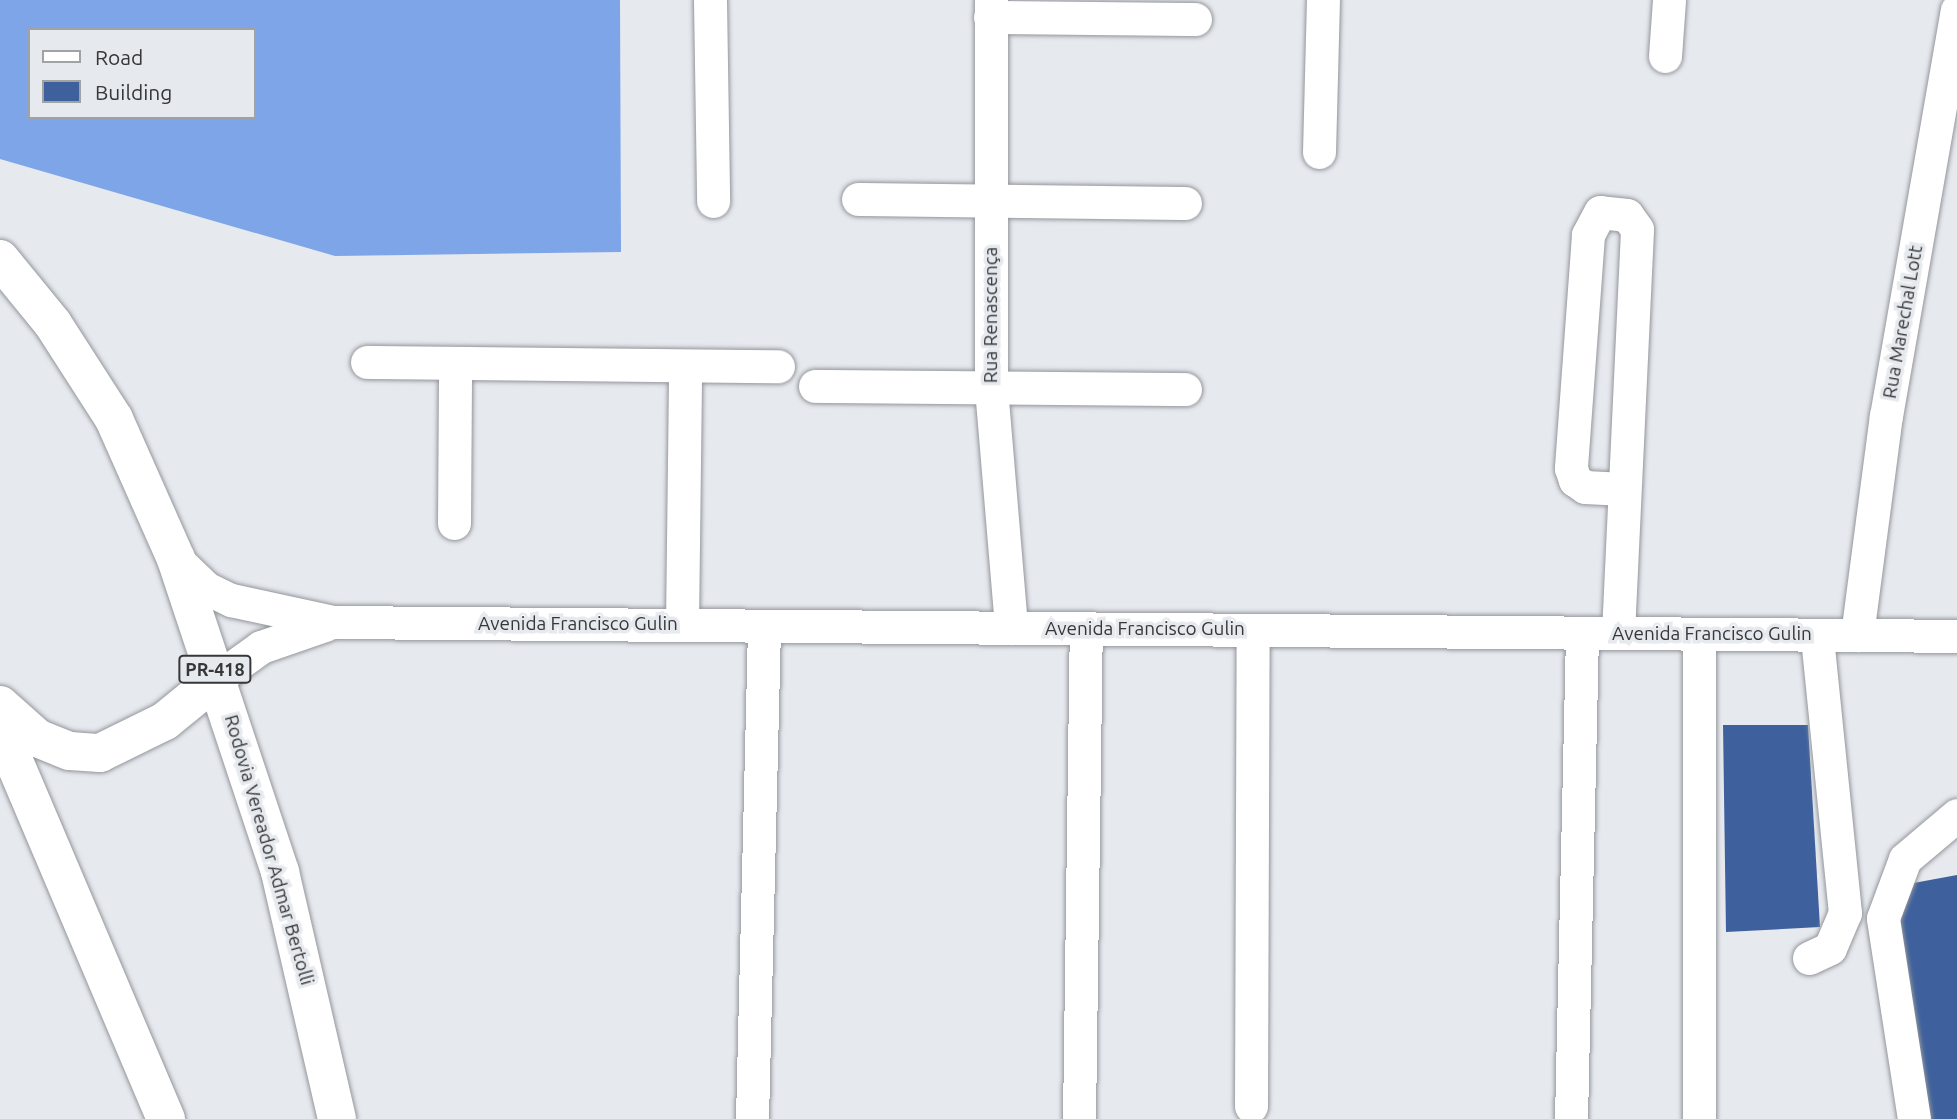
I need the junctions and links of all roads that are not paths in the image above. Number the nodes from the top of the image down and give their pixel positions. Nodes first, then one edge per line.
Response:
1 (710, 0) edge
2 (1323, 0) edge
3 (1669, 0) edge
4 (990, 8) edge
5 (1957, 10) edge
6 (1195, 19) dead end
7 (1665, 56) dead end
8 (1319, 152) dead end
9 (858, 199) dead end
10 (990, 200) junction
11 (713, 201) dead end
12 (1185, 203) dead end
13 (5, 268) edge
14 (367, 362) dead end
15 (456, 364) junction
16 (778, 366) dead end
17 (685, 368) junction
18 (815, 386) dead end
19 (991, 388) junction
20 (1185, 389) dead end
21 (1624, 489) junction
22 (454, 523) dead end
23 (176, 559) junction
24 (334, 622) junction
25 (682, 625) junction
26 (764, 626) junction
27 (1011, 628) junction
28 (1086, 629) junction
29 (1253, 630) junction
30 (1582, 633) junction
31 (1618, 633) junction
32 (1699, 634) junction
33 (1817, 635) junction
34 (1857, 635) junction
35 (1957, 636) edge
36 (218, 678) junction
37 (0, 705) edge
38 (0, 727) edge
39 (1957, 815) edge
40 (1809, 958) dead end
41 (1251, 1107) dead end
42 (166, 1119) edge
43 (337, 1119) edge
44 (752, 1119) edge
45 (1079, 1119) edge
46 (1571, 1119) edge
47 (1699, 1119) edge
48 (1914, 1119) edge

1 - 11 street
2 - 8 street
3 - 7 street
4 - 6 street
4 - 10 street, Rua Renascença
5 - 34 street, Rua Marechal Lott
9 - 10 street
10 - 12 street
10 - 19 street, Rua Renascença
13 - 23 highway, Rodovia Vereador Admar Bertolli / PR-418
14 - 15 street
15 - 17 street
15 - 22 street
16 - 17 street
17 - 25 street
18 - 19 street
19 - 20 street
19 - 27 street, Rua Renascença
21 - 21 street
21 - 31 street
23 - 24 street, Avenida Francisco Gulin
23 - 36 highway, Rodovia Vereador Admar Bertolli / PR-418
24 - 25 street, Avenida Francisco Gulin
24 - 36 street, Avenida Francisco Gulin
25 - 26 street, Avenida Francisco Gulin
26 - 27 street, Avenida Francisco Gulin
26 - 44 street
27 - 28 street, Avenida Francisco Gulin
28 - 29 street, Avenida Francisco Gulin
28 - 45 street
29 - 30 street, Avenida Francisco Gulin
29 - 41 street
30 - 31 street, Avenida Francisco Gulin
30 - 46 street
31 - 32 street, Avenida Francisco Gulin
32 - 33 street, Avenida Francisco Gulin
32 - 47 street
33 - 34 street, Avenida Francisco Gulin
33 - 40 street
34 - 35 street, Avenida Francisco Gulin
36 - 37 highway
36 - 43 highway, Rodovia Vereador Admar Bertolli / PR-418
38 - 42 highway
39 - 48 street

